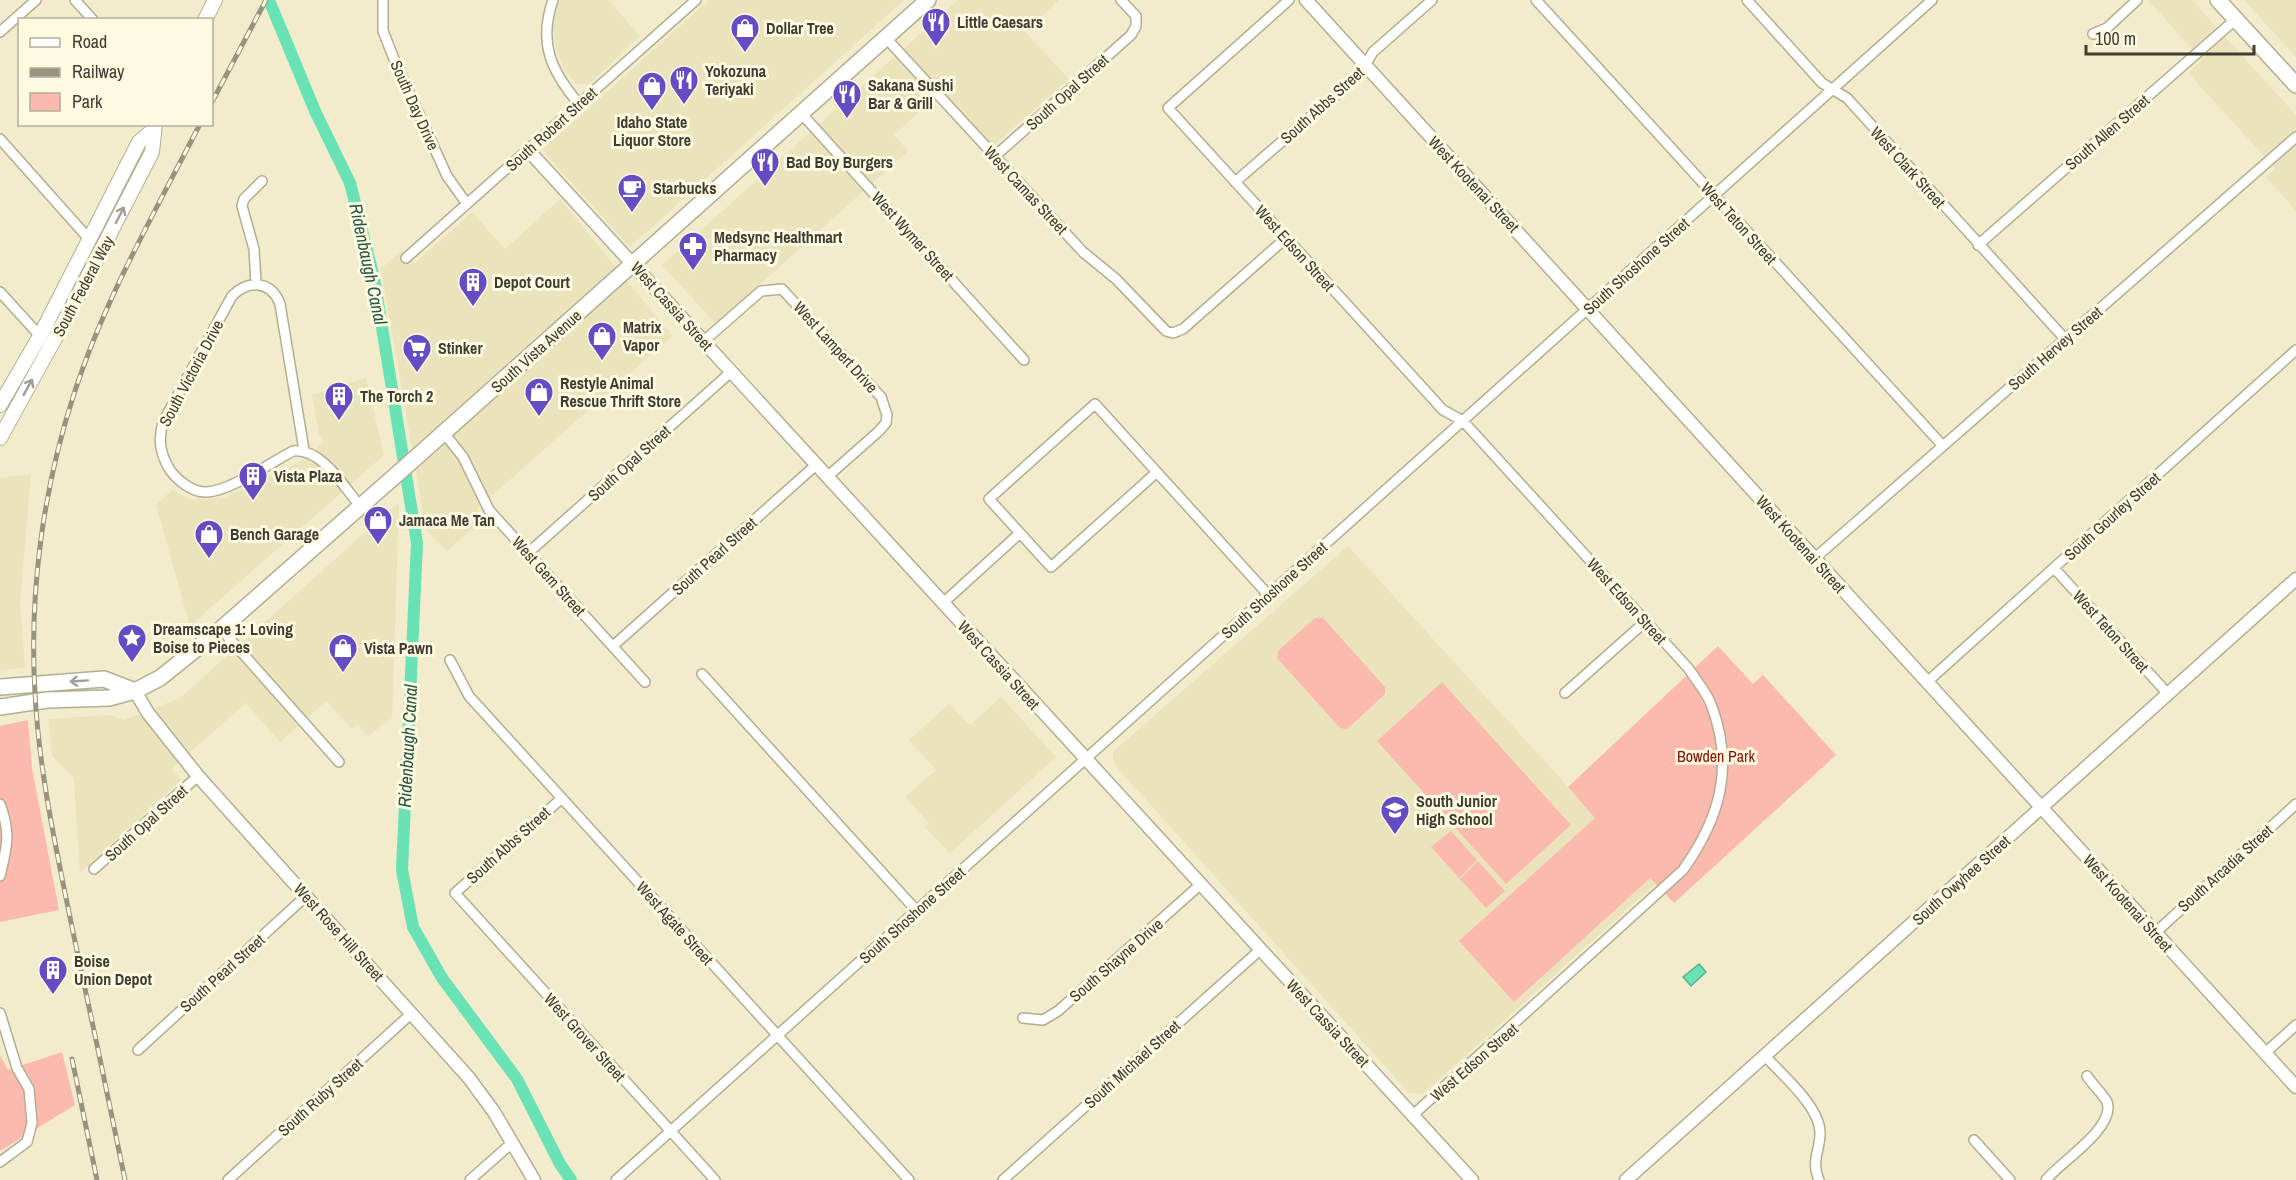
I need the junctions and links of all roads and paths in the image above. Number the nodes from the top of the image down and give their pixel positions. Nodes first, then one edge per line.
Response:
1 (36, 0) edge
2 (75, 0) edge
3 (215, 0) edge
4 (383, 0) edge
5 (553, 0) edge
6 (696, 0) edge
7 (928, 0) edge
8 (1121, 0) edge
9 (1289, 0) edge
10 (1306, 0) edge
11 (1432, 0) edge
12 (1536, 0) edge
13 (1746, 0) edge
14 (1932, 0) edge
15 (2137, 0) edge
16 (2218, 0) edge
17 (91, 18) edge
18 (206, 18) edge
19 (2236, 19) junction
20 (0, 32) edge
21 (2093, 33) dead end
22 (886, 38) junction
23 (1366, 66) junction
24 (2296, 85) edge
25 (1833, 88) junction
26 (579, 104) junction
27 (801, 113) junction
28 (154, 127) edge
29 (2296, 137) edge
30 (0, 139) edge
31 (528, 150) junction
32 (994, 157) junction
33 (262, 181) dead end
34 (1235, 182) junction
35 (1714, 195) junction
36 (467, 204) junction
37 (1286, 238) junction
38 (89, 239) junction
39 (1978, 245) junction
40 (406, 258) dead end
41 (633, 263) junction
42 (256, 284) junction
43 (0, 292) edge
44 (1588, 308) junction
45 (40, 336) junction
46 (2065, 339) junction
47 (705, 340) junction
48 (2296, 350) edge
49 (1024, 360) dead end
50 (731, 372) junction
51 (0, 405) edge
52 (1462, 421) junction
53 (444, 433) junction
54 (0, 438) edge
55 (1942, 446) junction
56 (304, 450) junction
57 (816, 465) junction
58 (1156, 472) junction
59 (827, 477) junction
60 (360, 506) junction
61 (1020, 533) junction
62 (528, 554) junction
63 (1815, 558) junction
64 (2054, 568) junction
65 (2296, 579) edge
66 (1268, 595) junction
67 (943, 603) junction
68 (1646, 621) junction
69 (221, 629) junction
70 (613, 646) junction
71 (450, 660) dead end
72 (702, 674) dead end
73 (645, 682) dead end
74 (1927, 682) junction
75 (0, 687) edge
76 (135, 691) junction
77 (1565, 693) dead end
78 (2168, 694) junction
79 (0, 707) edge
80 (1086, 760) junction
81 (339, 762) dead end
82 (198, 776) junction
83 (562, 798) junction
84 (0, 804) edge
85 (2296, 804) edge
86 (2041, 808) junction
87 (94, 869) dead end
88 (0, 876) edge
89 (1201, 884) junction
90 (455, 893) joint
91 (306, 896) junction
92 (916, 910) junction
93 (2155, 933) junction
94 (1261, 949) junction
95 (0, 1013) edge
96 (412, 1013) junction
97 (1023, 1018) dead end
98 (2296, 1025) edge
99 (777, 1035) junction
100 (138, 1050) dead end
101 (2265, 1053) junction
102 (1765, 1056) junction
103 (2087, 1076) dead end
104 (2296, 1087) edge
105 (1413, 1116) junction
106 (670, 1131) junction
107 (1974, 1140) dead end
108 (512, 1143) junction
109 (0, 1162) edge
110 (228, 1180) edge
111 (470, 1180) edge
112 (534, 1180) edge
113 (616, 1180) edge
114 (715, 1180) edge
115 (909, 1180) edge
116 (1003, 1180) edge
117 (1472, 1180) edge
118 (1626, 1180) edge
119 (1819, 1180) edge
120 (2010, 1180) edge
121 (2046, 1180) edge

1 - 20 street
2 - 17 street
3 - 18 main road
4 - 36 street, South Day Drive
5 - 26 street
6 - 26 street, South Robert Street
7 - 22 main road, South Vista Avenue
8 - 32 street, South Opal Street
9 - 34 street, West Edson Street
10 - 23 street, West Kootenai Street
11 - 23 street, South Abbs Street
12 - 35 street, West Teton Street
13 - 25 street, West Clark Street
14 - 25 street, South Shoshone Street
15 - 21 street
16 - 19 main road
19 - 24 main road
19 - 39 street, South Allen Street
22 - 27 main road, South Vista Avenue
22 - 32 street, West Camas Street
23 - 34 street, South Abbs Street
23 - 44 street, West Kootenai Street
25 - 35 street, South Shoshone Street
25 - 39 street, West Clark Street
26 - 31 street, South Robert Street
27 - 41 main road, South Vista Avenue
27 - 49 street, West Wymer Street
28 - 38 main road, South Federal Way
54 -> 28 main road, South Federal Way
29 - 46 street, South Hervey Street
30 - 38 street
31 - 36 street, South Robert Street
31 - 41 street, West Cassia Street
32 - 37 street, West Camas Street
33 - 42 street
34 - 37 street, West Edson Street
35 - 44 street, South Shoshone Street
35 - 55 street, West Teton Street
36 - 40 street, South Robert Street
37 - 52 street, West Edson Street
38 - 45 main road, South Federal Way
39 - 46 street, West Clark Street
41 - 47 street, West Cassia Street
41 - 53 main road, South Vista Avenue
42 - 56 street
42 - 56 street, South Victoria Drive
43 - 45 street
44 - 52 street, South Shoshone Street
44 - 63 street, West Kootenai Street
45 - 51 main road, South Federal Way
46 - 55 street, South Hervey Street
47 - 50 street, West Cassia Street
47 - 59 street, West Lampert Drive
48 - 64 street, South Gourley Street
50 - 57 street, West Cassia Street
50 - 62 street, South Opal Street
52 - 66 street, South Shoshone Street
52 - 68 street, West Edson Street
53 - 60 main road, South Vista Avenue
53 - 62 street, West Gem Street
55 - 63 street, South Hervey Street
56 - 60 street
57 - 59 street, West Cassia Street
57 - 70 street, South Pearl Street
58 - 61 street
58 - 61 street
58 - 66 street
59 - 67 street, West Cassia Street
60 - 69 main road, South Vista Avenue
61 - 67 street
62 - 70 street, West Gem Street
63 - 74 street, West Kootenai Street
64 - 74 street, South Gourley Street
64 - 78 street, West Teton Street
65 - 78 street, South Owyhee Street
66 - 80 street, South Shoshone Street
67 - 80 street, West Cassia Street
68 - 77 street
68 - 105 street, West Edson Street
69 - 76 main road, South Vista Avenue
69 - 81 street
70 - 73 street, West Gem Street
71 - 83 street, West Agate Street
72 - 92 street
74 - 86 street, West Kootenai Street
76 -> 75 main road
76 - 79 main road, South Vista Avenue
76 - 82 street, West Rose Hill Street
78 - 86 street, South Owyhee Street
80 - 89 street, West Cassia Street
80 - 92 street, South Shoshone Street
82 - 87 street, South Opal Street
82 - 91 street, West Rose Hill Street
83 - 90 street, South Abbs Street
83 - 99 street, West Agate Street
84 - 88 street
85 - 93 street, South Arcadia Street
86 - 93 street, West Kootenai Street
86 - 102 street, South Owyhee Street
89 - 94 street, West Cassia Street
89 - 97 street, South Shayne Drive
90 - 106 street, West Grover Street
91 - 96 street, West Rose Hill Street
91 - 100 street, South Pearl Street
92 - 99 street, South Shoshone Street
93 - 101 street, West Kootenai Street
94 - 105 street, West Cassia Street
94 - 116 street, South Michael Street
95 - 109 street
96 - 108 street, West Rose Hill Street
96 - 110 street, South Ruby Street
98 - 101 street
99 - 106 street, South Shoshone Street
99 - 115 street, West Agate Street
101 - 104 street, West Kootenai Street
102 - 118 street, South Owyhee Street
102 - 119 street
103 - 121 street
105 - 117 street, West Cassia Street
106 - 113 street, South Shoshone Street
106 - 114 street, West Grover Street
107 - 120 street
108 - 111 street
108 - 112 street, West Rose Hill Street

